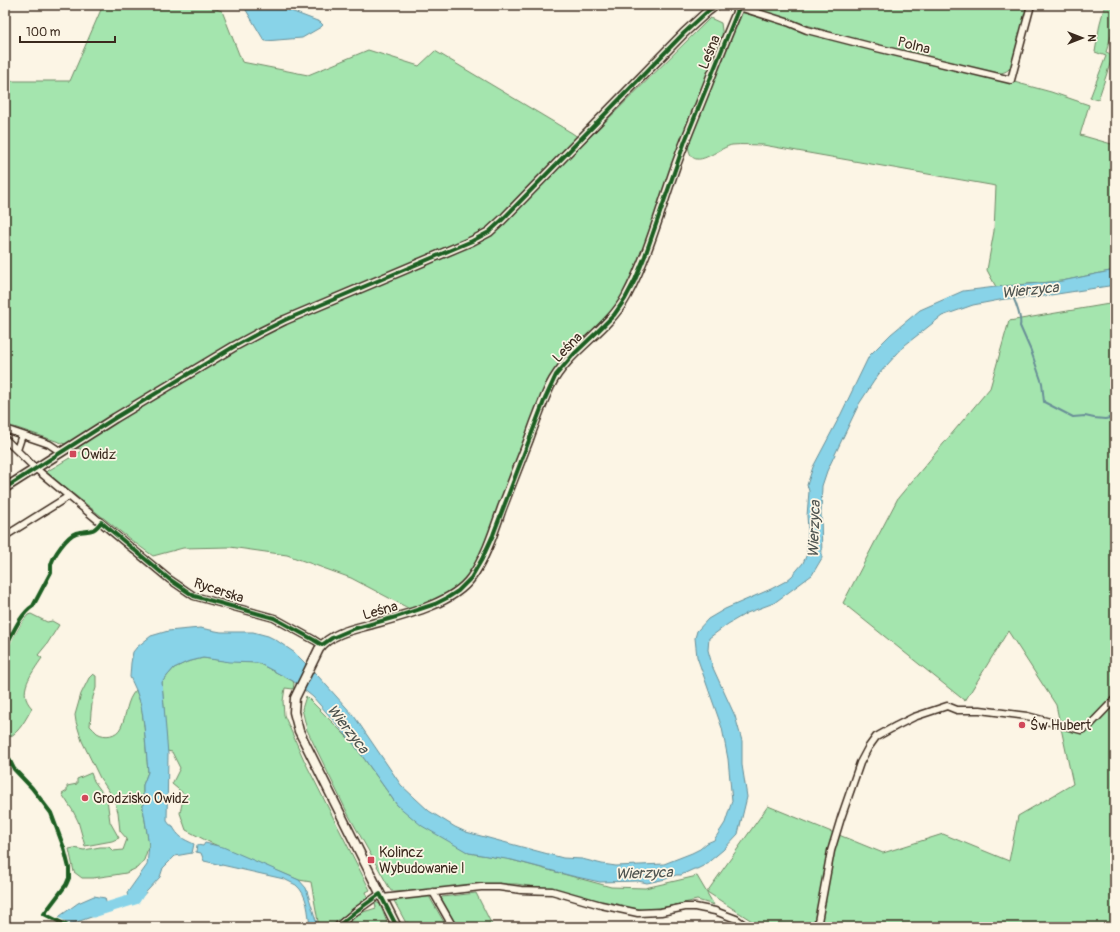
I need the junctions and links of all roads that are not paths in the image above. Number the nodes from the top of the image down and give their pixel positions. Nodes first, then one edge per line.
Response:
1 (716, 5) edge
2 (1031, 5) edge
3 (738, 6) edge
4 (5, 430) edge
5 (22, 435) junction
6 (5, 439) edge
7 (17, 450) junction
8 (61, 452) junction
9 (35, 468) junction
10 (5, 488) edge
11 (69, 496) junction
12 (5, 536) edge
13 (322, 645) junction
14 (1115, 699) edge
15 (433, 892) junction
16 (381, 896) junction
17 (337, 927) edge
18 (397, 927) edge
19 (453, 927) edge
20 (747, 927) edge
21 (817, 927) edge

1 - 8 street
2 - 3 street, Polna
3 - 13 street, Leśna
4 - 5 street
5 - 7 street
5 - 8 street
6 - 7 street, Rycerska
7 - 9 street, Rycerska
8 - 9 street
9 - 10 street
9 - 11 street, Rycerska
11 - 12 street
11 - 13 street, Rycerska
13 - 16 street, Leśna
14 - 21 street
15 - 16 street
15 - 19 street
15 - 20 street
16 - 17 street
16 - 18 street, Leśna

